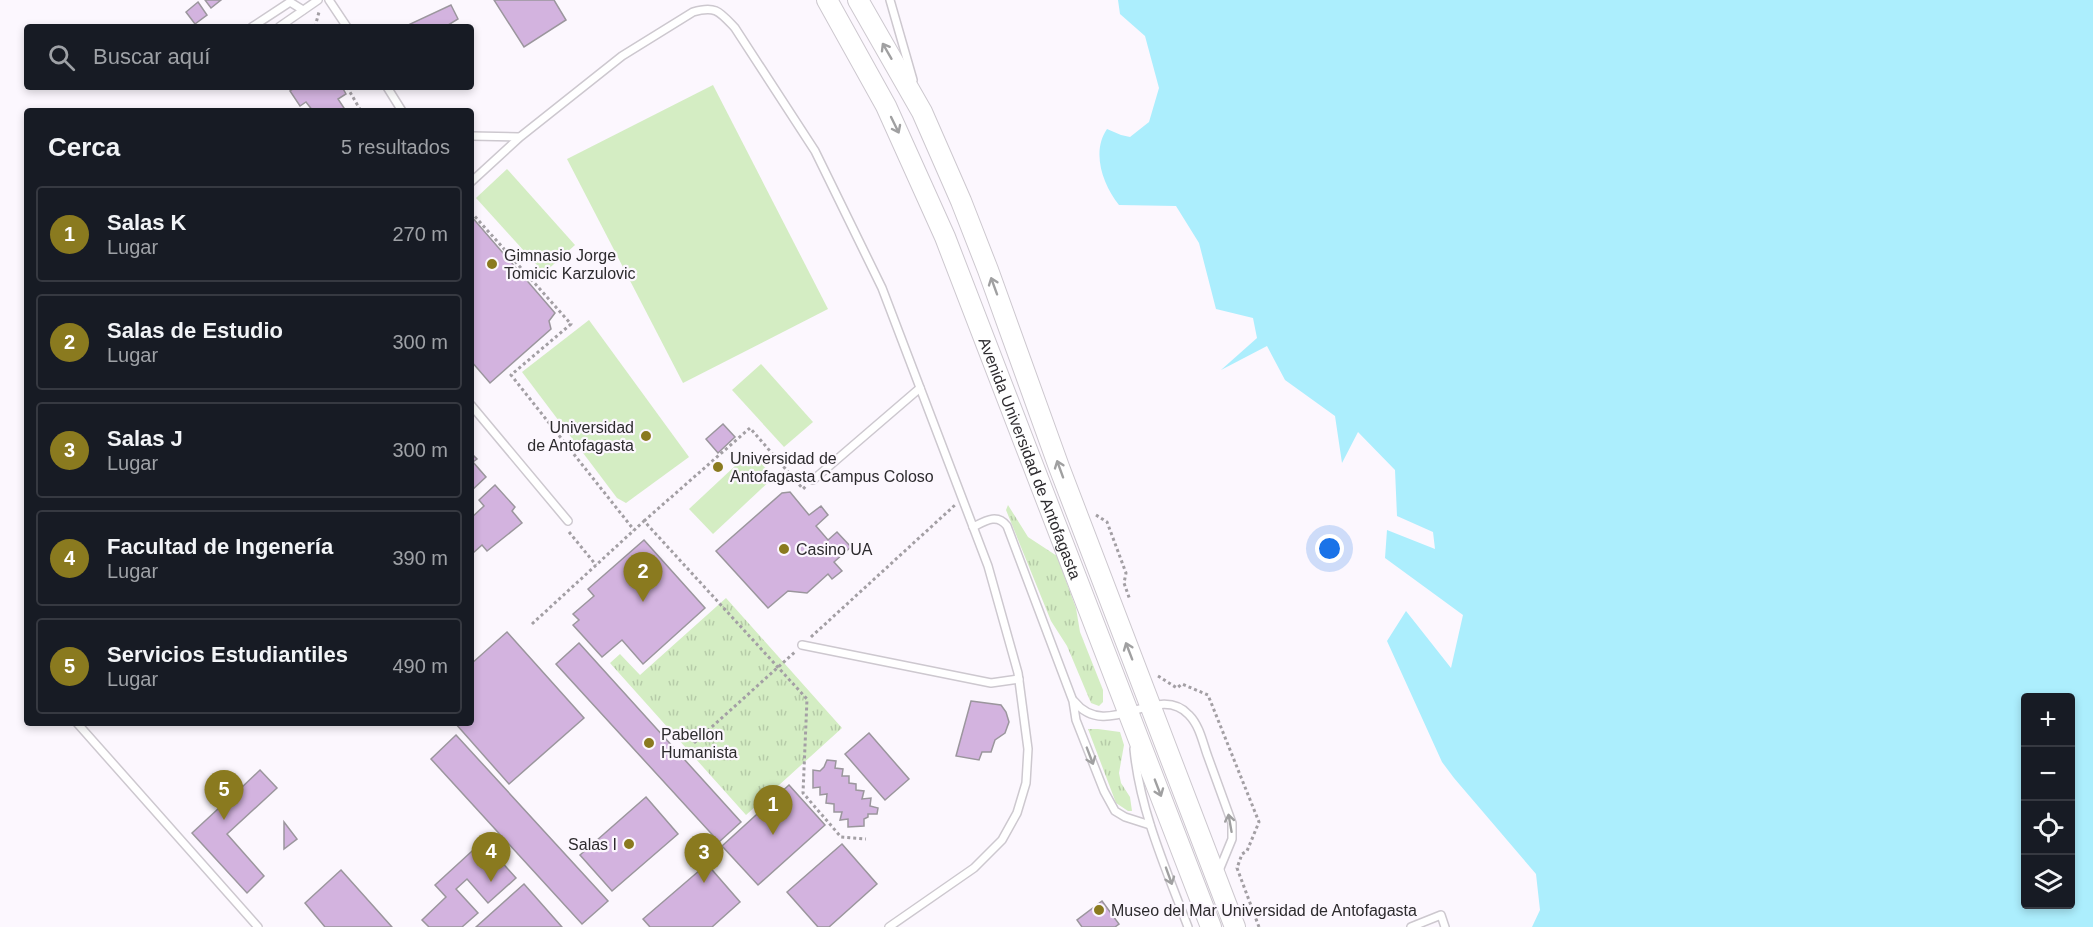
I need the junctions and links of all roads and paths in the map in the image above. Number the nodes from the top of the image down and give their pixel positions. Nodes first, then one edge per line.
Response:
1 (318, 0) edge
2 (329, 0) edge
3 (827, 0) edge
4 (858, 0) edge
5 (890, 0) edge
6 (303, 10) junction
7 (257, 24) edge
8 (283, 24) edge
9 (345, 24) edge
10 (348, 90) edge
11 (389, 90) edge
12 (359, 108) edge
13 (400, 108) edge
14 (921, 112) junction
15 (474, 136) edge
16 (520, 137) junction
17 (474, 179) edge
18 (474, 215) edge
19 (920, 388) junction
20 (474, 409) edge
21 (813, 480) joint
22 (963, 498) junction
23 (1096, 514) dead end
24 (568, 521) dead end
25 (644, 521) junction
26 (973, 527) junction
27 (635, 530) junction
28 (1132, 604) dead end
29 (532, 624) dead end
30 (802, 645) junction
31 (779, 666) junction
32 (1155, 667) dead end
33 (1019, 679) junction
34 (1073, 701) junction
35 (1150, 706) junction
36 (1130, 713) junction
37 (80, 726) edge
38 (694, 743) dead end
39 (1150, 825) junction
40 (866, 839) dead end
41 (1216, 878) junction
42 (258, 927) edge
43 (889, 927) edge
44 (1188, 927) edge
45 (1211, 927) edge
46 (1235, 927) edge
47 (1259, 927) edge
48 (1411, 927) edge
49 (1445, 927) edge

1 - 6 lane
2 - 9 lane
3 -> 36 main road, Avenida Universidad de Antofagasta
14 -> 4 main road, Avenida Universidad de Antofagasta
5 - 14 lane
6 - 7 lane
6 - 8 lane
10 - 12 path
11 - 13 lane
35 -> 14 main road, Avenida Universidad de Antofagasta
15 - 16 lane
16 - 17 lane
16 - 19 lane
18 - 27 path
19 - 21 lane
19 - 22 lane
20 - 24 lane
21 - 25 path
22 - 26 lane
22 - 30 path
23 - 28 path
25 - 27 path
25 - 31 path
26 - 33 lane
26 - 34 lane
27 - 29 path
30 - 31 path
30 - 33 lane
31 - 38 path
31 - 40 path
32 - 47 path
33 - 43 lane
34 - 36 lane
34 -> 39 lane
35 - 36 lane
35 - 41 main road, Avenida Universidad de Antofagasta
41 -> 35 lane
36 - 39 lane
36 -> 45 main road, Avenida Universidad de Antofagasta
37 - 42 lane
39 -> 44 lane
41 - 46 main road, Avenida Universidad de Antofagasta
48 - 49 lane

